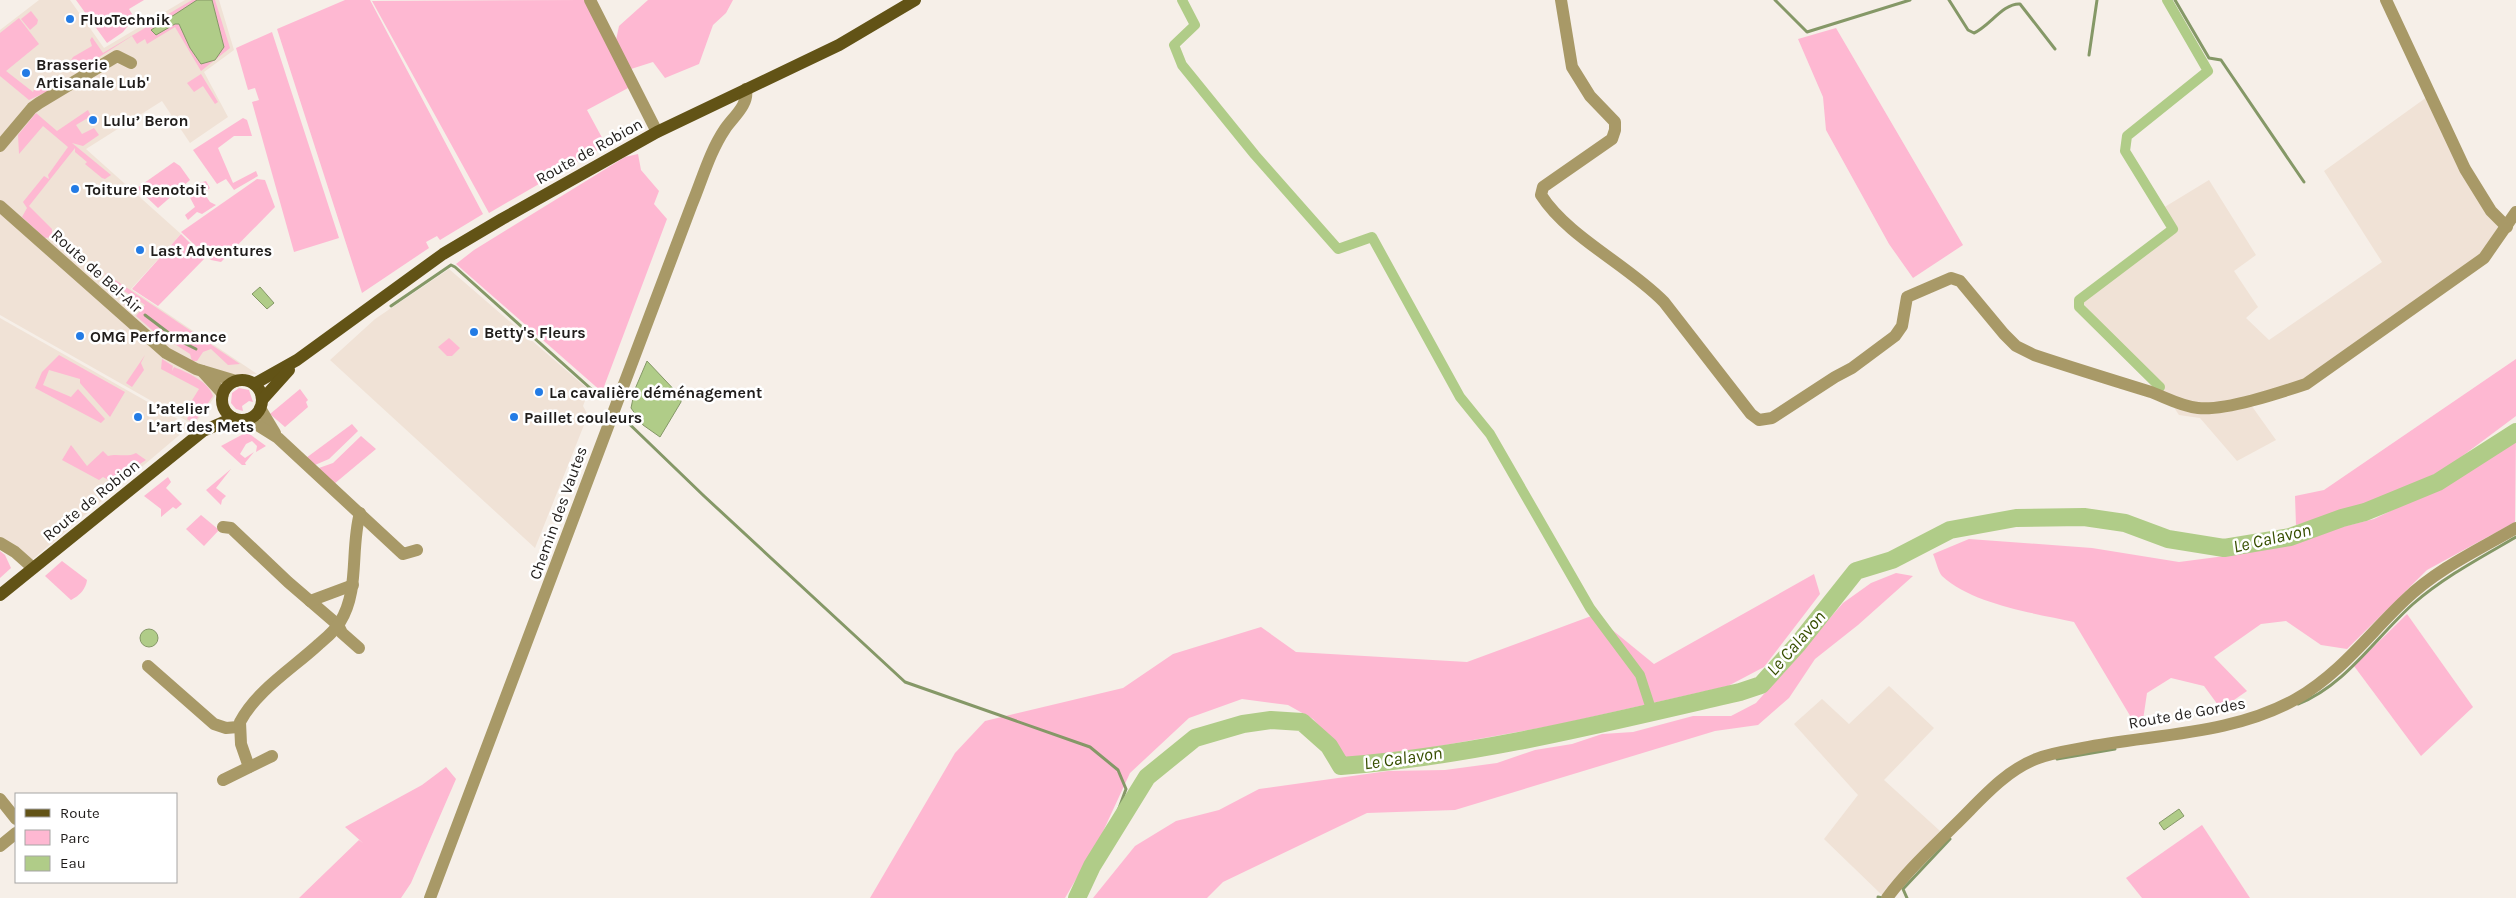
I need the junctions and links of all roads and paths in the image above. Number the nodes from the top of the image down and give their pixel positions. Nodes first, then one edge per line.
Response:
1 (590, 0) edge
2 (915, 0) edge
3 (1561, 0) edge
4 (2386, 0) edge
5 (131, 63) dead end
6 (746, 89) junction
7 (657, 132) junction
8 (0, 146) edge
9 (0, 206) edge
10 (2516, 212) edge
11 (2507, 227) junction
12 (297, 360) junction
13 (202, 371) junction
14 (236, 381) junction
15 (254, 384) junction
16 (223, 399) junction
17 (261, 404) junction
18 (232, 418) junction
19 (248, 419) junction
20 (203, 431) junction
21 (278, 438) junction
22 (360, 513) junction
23 (223, 527) dead end
24 (2516, 528) edge
25 (0, 543) edge
26 (417, 550) dead end
27 (33, 568) junction
28 (353, 585) junction
29 (0, 595) edge
30 (310, 601) junction
31 (338, 625) junction
32 (359, 648) dead end
33 (148, 666) dead end
34 (238, 727) junction
35 (272, 756) dead end
36 (249, 767) junction
37 (223, 780) dead end
38 (0, 799) edge
39 (15, 818) edge
40 (15, 834) edge
41 (0, 846) edge
42 (1892, 896) edge
43 (430, 898) edge

1 - 7 street
2 - 6 main road, Route de Robion
3 - 11 street
4 - 11 street
5 - 8 street
6 - 7 main road, Route de Robion
6 - 43 street, Chemin des Vautes
7 - 12 main road, Route de Robion
9 - 13 street, Route de Bel-Air
10 - 11 street
12 - 15 main road, Route de Robion
12 - 17 main road, Route de Robion
13 - 14 street, Route de Bel-Air
13 - 16 street, Route de Bel-Air
14 - 15 main road
14 - 16 main road
15 - 17 main road
16 - 18 main road
16 - 20 main road, Route de Robion
17 - 19 main road
17 - 21 street
18 - 19 main road
18 - 20 main road, Route de Robion
19 - 21 street
20 - 27 main road, Route de Robion
21 - 22 street
22 - 26 street
22 - 28 street
23 - 30 street
24 - 42 street, Route de Gordes
25 - 27 street
27 - 29 main road, Route de Robion
28 - 30 street
28 - 31 street
30 - 31 street
31 - 32 street
31 - 34 street
33 - 34 street
34 - 36 street
35 - 36 street
36 - 37 street
38 - 39 street
40 - 41 street

